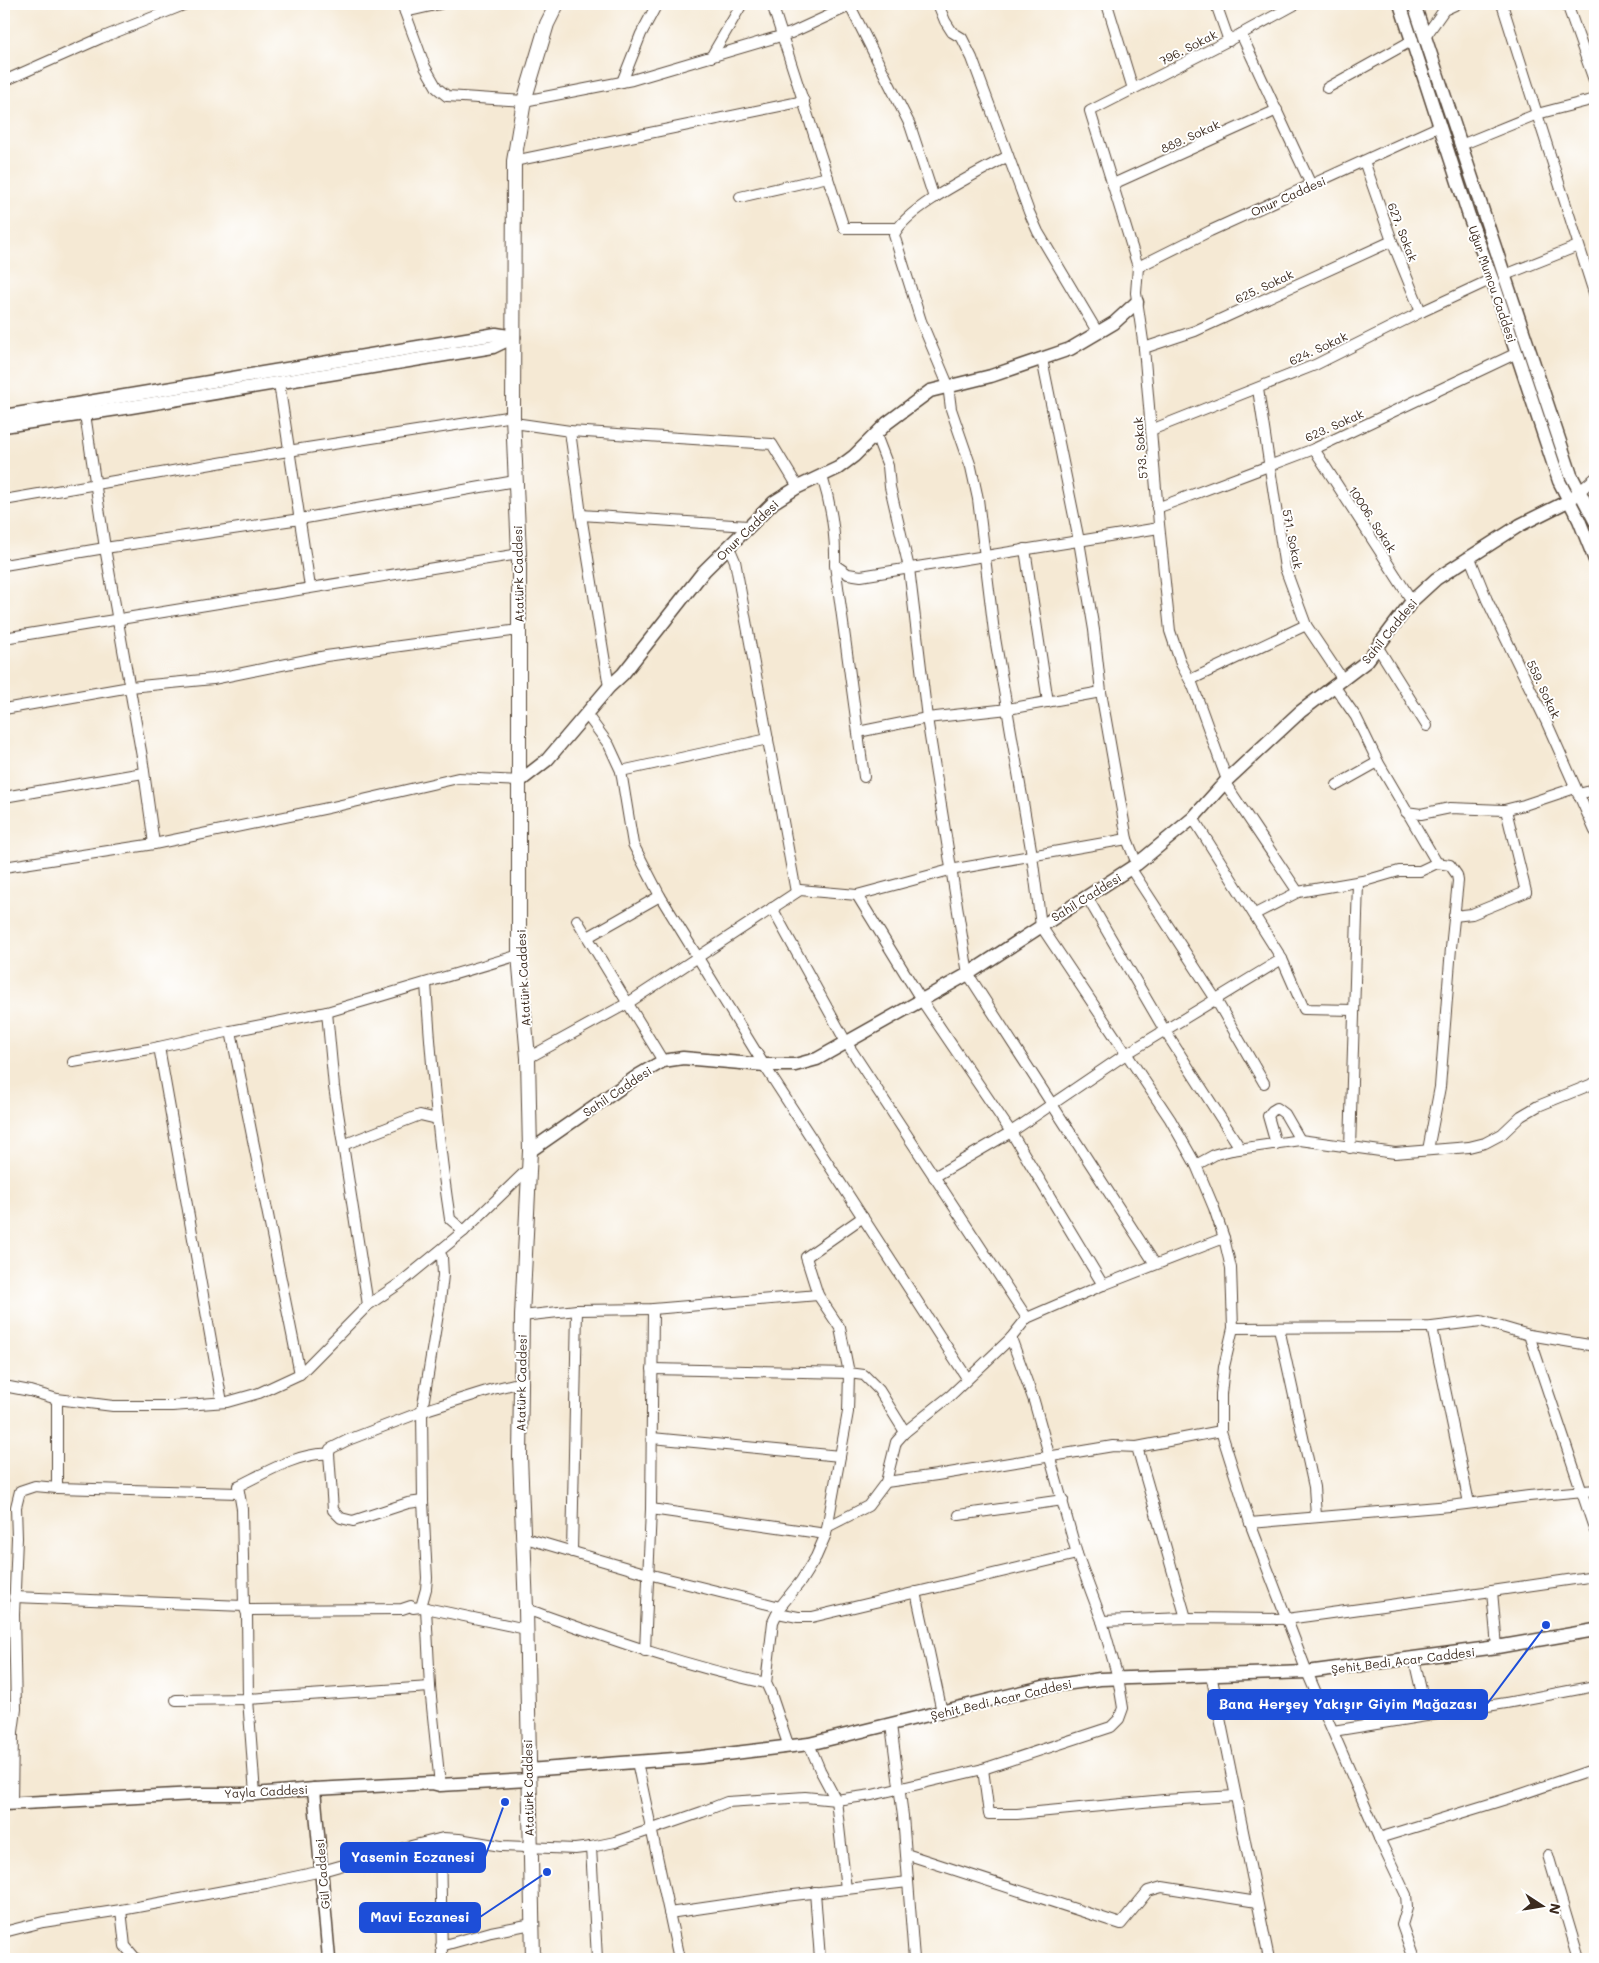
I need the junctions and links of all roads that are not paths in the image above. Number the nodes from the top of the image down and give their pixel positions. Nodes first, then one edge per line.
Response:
1 (186, 4) edge
2 (440, 4) edge
3 (557, 4) edge
4 (657, 4) edge
5 (742, 4) edge
6 (772, 4) edge
7 (938, 4) edge
8 (1107, 4) edge
9 (1216, 4) edge
10 (1296, 4) edge
11 (1400, 4) edge
12 (1414, 4) edge
13 (1458, 4) edge
14 (1502, 4) edge
15 (1567, 4) edge
16 (852, 5) edge
17 (404, 8) edge
18 (1241, 34) junction
19 (783, 36) junction
20 (1419, 39) junction
21 (1229, 40) junction
22 (711, 57) junction
23 (4, 81) edge
24 (622, 82) junction
25 (1595, 83) edge
26 (1327, 88) dead end
27 (1133, 89) junction
28 (1595, 99) edge
29 (524, 100) junction
30 (804, 101) junction
31 (1276, 110) junction
32 (1090, 111) joint
33 (1537, 114) junction
34 (1440, 126) junction
35 (1461, 145) junction
36 (1008, 156) junction
37 (514, 161) junction
38 (1364, 161) junction
39 (828, 177) junction
40 (1113, 184) junction
41 (1312, 185) junction
42 (740, 197) dead end
43 (934, 198) junction
44 (897, 228) junction
45 (1392, 241) junction
46 (1578, 246) junction
47 (1138, 267) junction
48 (1505, 275) junction
49 (1492, 280) junction
50 (1595, 296) edge
51 (1137, 302) junction
52 (1421, 312) junction
53 (1098, 333) junction
54 (514, 337) junction
55 (1144, 348) junction
56 (1517, 353) junction
57 (1042, 359) junction
58 (280, 382) junction
59 (948, 385) junction
60 (1258, 388) junction
61 (85, 414) junction
62 (4, 416) edge
63 (514, 420) junction
64 (4, 426) edge
65 (1151, 430) junction
66 (570, 431) junction
67 (876, 435) junction
68 (1314, 449) junction
69 (289, 452) junction
70 (1269, 467) junction
71 (822, 476) junction
72 (1595, 478) edge
73 (515, 481) junction
74 (96, 485) junction
75 (798, 487) junction
76 (1580, 491) junction
77 (4, 500) edge
78 (1570, 500) junction
79 (1158, 508) junction
80 (581, 515) junction
81 (300, 519) junction
82 (1595, 521) edge
83 (748, 526) junction
84 (1159, 528) junction
85 (1079, 541) junction
86 (105, 548) junction
87 (729, 548) junction
88 (1025, 550) junction
89 (519, 554) junction
90 (984, 556) junction
91 (1470, 558) junction
92 (1595, 560) edge
93 (4, 565) edge
94 (835, 565) junction
95 (909, 568) junction
96 (310, 587) junction
97 (1412, 601) junction
98 (118, 620) junction
99 (1306, 624) junction
100 (519, 630) junction
101 (4, 638) edge
102 (1377, 646) junction
103 (1190, 680) junction
104 (1339, 683) junction
105 (130, 687) junction
106 (610, 687) junction
107 (1101, 692) junction
108 (1048, 702) junction
109 (4, 709) edge
110 (1008, 709) junction
111 (587, 715) junction
112 (927, 718) junction
113 (1427, 726) dead end
114 (858, 732) junction
115 (768, 739) junction
116 (1378, 762) junction
117 (620, 771) junction
118 (143, 773) junction
119 (864, 777) dead end
120 (520, 781) junction
121 (1226, 782) junction
122 (1337, 785) dead end
123 (1595, 790) edge
124 (1576, 791) junction
125 (4, 797) edge
126 (1506, 810) junction
127 (1406, 812) junction
128 (1193, 818) junction
129 (1595, 831) edge
130 (1127, 838) junction
131 (154, 844) junction
132 (1032, 855) junction
133 (1436, 863) junction
134 (1134, 867) junction
135 (4, 868) edge
136 (950, 870) junction
137 (1358, 882) junction
138 (796, 892) junction
139 (1298, 892) junction
140 (857, 895) junction
141 (660, 896) junction
142 (1087, 897) junction
143 (772, 908) junction
144 (1255, 914) junction
145 (1454, 916) junction
146 (577, 920) dead end
147 (1041, 926) junction
148 (588, 937) junction
149 (519, 955) junction
150 (699, 958) junction
151 (1282, 958) junction
152 (968, 974) junction
153 (426, 982) junction
154 (1215, 998) junction
155 (922, 1001) junction
156 (628, 1003) junction
157 (1354, 1010) junction
158 (327, 1012) junction
159 (231, 1030) junction
160 (1165, 1032) junction
161 (846, 1042) junction
162 (159, 1047) junction
163 (1126, 1054) junction
164 (528, 1058) junction
165 (663, 1061) junction
166 (73, 1062) dead end
167 (764, 1065) junction
168 (1264, 1082) dead end
169 (1595, 1083) edge
170 (1052, 1104) junction
171 (437, 1119) junction
172 (1011, 1132) junction
173 (1300, 1140) junction
174 (1276, 1144) junction
175 (343, 1145) junction
176 (1240, 1148) junction
177 (1350, 1148) junction
178 (1428, 1150) junction
179 (530, 1152) junction
180 (1196, 1165) junction
181 (530, 1168) junction
182 (934, 1177) junction
183 (863, 1217) junction
184 (464, 1231) junction
185 (1224, 1238) junction
186 (439, 1252) junction
187 (1155, 1264) junction
188 (1103, 1284) junction
189 (818, 1295) junction
190 (368, 1305) junction
191 (653, 1309) junction
192 (578, 1310) junction
193 (522, 1316) junction
194 (1027, 1318) junction
195 (1432, 1327) junction
196 (1233, 1328) junction
197 (1279, 1328) junction
198 (1529, 1335) junction
199 (1011, 1338) junction
200 (1595, 1346) edge
201 (652, 1369) junction
202 (849, 1373) junction
203 (300, 1374) junction
204 (967, 1378) junction
205 (522, 1382) junction
206 (4, 1386) edge
207 (57, 1399) junction
208 (222, 1402) junction
209 (422, 1411) junction
210 (1221, 1431) junction
211 (905, 1432) junction
212 (652, 1438) junction
213 (1137, 1447) junction
214 (329, 1454) junction
215 (840, 1456) junction
216 (1050, 1457) junction
217 (886, 1482) junction
218 (57, 1488) junction
219 (1595, 1490) edge
220 (239, 1493) junction
221 (1581, 1493) junction
222 (1062, 1500) junction
223 (423, 1501) junction
224 (1469, 1504) junction
225 (651, 1509) junction
226 (959, 1515) dead end
227 (1316, 1516) junction
228 (1250, 1523) junction
229 (827, 1530) junction
230 (1595, 1530) edge
231 (522, 1537) junction
232 (572, 1552) junction
233 (1077, 1554) junction
234 (648, 1574) junction
235 (1595, 1576) edge
236 (916, 1592) junction
237 (1492, 1592) junction
238 (14, 1597) junction
239 (424, 1607) junction
240 (245, 1608) junction
241 (526, 1609) junction
242 (779, 1610) junction
243 (1186, 1618) junction
244 (1287, 1619) junction
245 (1102, 1621) junction
246 (526, 1628) junction
247 (1595, 1630) edge
248 (1497, 1647) junction
249 (645, 1651) junction
250 (1414, 1659) junction
251 (1308, 1672) junction
252 (1211, 1674) junction
253 (1118, 1678) junction
254 (766, 1683) junction
255 (1595, 1686) edge
256 (430, 1688) junction
257 (248, 1699) junction
258 (176, 1700) dead end
259 (942, 1712) junction
260 (1427, 1716) junction
261 (891, 1725) junction
262 (1333, 1731) junction
263 (809, 1744) junction
264 (789, 1747) junction
265 (637, 1762) junction
266 (984, 1769) junction
267 (1595, 1769) edge
268 (528, 1775) junction
269 (440, 1785) junction
270 (900, 1788) junction
271 (314, 1789) junction
272 (255, 1794) junction
273 (1235, 1796) junction
274 (836, 1800) junction
275 (8, 1804) edge
276 (652, 1829) junction
277 (1379, 1838) junction
278 (440, 1839) junction
279 (529, 1847) junction
280 (591, 1847) junction
281 (906, 1854) junction
282 (1548, 1855) dead end
283 (322, 1871) junction
284 (908, 1882) junction
285 (846, 1889) junction
286 (815, 1892) junction
287 (1257, 1902) junction
288 (121, 1910) junction
289 (669, 1913) junction
290 (532, 1924) junction
291 (4, 1932) edge
292 (441, 1946) junction
293 (136, 1959) edge
294 (330, 1959) edge
295 (442, 1959) edge
296 (533, 1959) edge
297 (597, 1959) edge
298 (679, 1959) edge
299 (820, 1959) edge
300 (914, 1959) edge
301 (1269, 1959) edge
302 (1414, 1959) edge
303 (1579, 1959) edge

1 - 23 street
2 - 17 street
3 - 29 main road, Atatürk Caddesi
4 - 24 street
5 - 22 street
6 - 19 street
7 - 36 street
8 - 27 street
9 - 21 street
10 - 18 street, 796. Sokak
11 - 20 street, Uğur Mumcu Caddesi
12 - 20 street, Uğur Mumcu Caddesi
13 - 20 street
14 - 33 street
15 - 25 street
16 - 19 street
16 - 43 street
17 - 29 street
18 - 21 street, 796. Sokak
18 - 31 street
19 - 22 street
19 - 30 street
20 - 26 street
20 - 34 street, Uğur Mumcu Caddesi
20 - 35 street, Uğur Mumcu Caddesi
21 - 27 street, 796. Sokak
22 - 24 street
24 - 29 street
27 - 32 street, 796. Sokak
28 - 33 street
29 - 37 main road, Atatürk Caddesi
30 - 37 street
30 - 39 street
31 - 40 street, 889. Sokak
31 - 41 street
32 - 40 street, 573. Sokak
33 - 35 street
33 - 46 street
34 - 38 street, Onur Caddesi
34 - 49 street, Uğur Mumcu Caddesi
35 - 48 street, Uğur Mumcu Caddesi
36 - 43 street
36 - 53 street
37 - 54 main road, Atatürk Caddesi
38 - 41 street, Onur Caddesi
38 - 45 street, 627. Sokak
39 - 42 street
39 - 44 street
40 - 47 street, 573. Sokak
41 - 47 street, Onur Caddesi
43 - 44 street
44 - 59 street
45 - 52 street, 627. Sokak
45 - 55 street, 625. Sokak
46 - 48 street
46 - 50 street
47 - 51 street, 573. Sokak
48 - 76 street, Uğur Mumcu Caddesi
49 - 52 street, 624. Sokak
49 - 56 street, Uğur Mumcu Caddesi
51 - 53 street, Onur Caddesi
51 - 55 street, 573. Sokak
52 - 60 street, 624. Sokak
53 - 57 street, Onur Caddesi
54 - 58 street
54 - 62 street
54 - 63 main road, Atatürk Caddesi
55 - 65 street, 573. Sokak
56 - 68 street, 623. Sokak
56 - 78 street, Uğur Mumcu Caddesi
57 - 59 street, Onur Caddesi
57 - 85 street
58 - 61 street
58 - 69 street
59 - 67 street, Onur Caddesi
59 - 90 street
60 - 65 street, 624. Sokak
60 - 70 street, 571. Sokak
61 - 64 street
61 - 74 street
63 - 66 street
63 - 69 street
63 - 73 main road, Atatürk Caddesi
65 - 79 street, 573. Sokak
66 - 75 street
66 - 80 street
67 - 71 street, Onur Caddesi
67 - 95 street
68 - 70 street, 623. Sokak
68 - 97 street, 10006. Sokak
69 - 74 street
69 - 81 street
70 - 79 street, 623. Sokak
70 - 99 street, 571. Sokak
71 - 75 street, Onur Caddesi
71 - 94 street
72 - 76 street
73 - 81 street
73 - 89 main road, Atatürk Caddesi
74 - 77 street
74 - 86 street
75 - 83 street, Onur Caddesi
76 - 78 street, Sahil Caddesi
76 - 82 street, Uğur Mumcu Caddesi
78 - 91 street, Sahil Caddesi
78 - 92 street, Uğur Mumcu Caddesi
79 - 84 street, 573. Sokak
80 - 83 street
80 - 106 street
81 - 86 street
81 - 96 street
83 - 87 street, Onur Caddesi
84 - 85 street
84 - 103 street, 573. Sokak
85 - 88 street
85 - 107 street
86 - 93 street
86 - 98 street
87 - 106 street, Onur Caddesi
87 - 115 street
88 - 90 street
88 - 108 street
89 - 96 street
89 - 100 main road, Atatürk Caddesi
90 - 95 street
90 - 110 street
91 - 97 street, Sahil Caddesi
91 - 124 street, 559. Sokak
94 - 95 street
94 - 114 street
95 - 112 street
96 - 98 street
97 - 102 street, Sahil Caddesi
98 - 101 street
98 - 105 street
99 - 103 street
99 - 104 street, 571. Sokak
100 - 105 street
100 - 120 main road, Atatürk Caddesi
102 - 104 street, Sahil Caddesi
102 - 113 street
103 - 121 street, 573. Sokak
104 - 116 street, 571. Sokak
104 - 121 street, Sahil Caddesi
105 - 109 street
105 - 118 street
106 - 111 street, Onur Caddesi
107 - 108 street
107 - 130 street
108 - 110 street
110 - 112 street
110 - 132 street
111 - 117 street
111 - 120 street, Onur Caddesi
112 - 114 street
112 - 136 street
114 - 119 street
115 - 117 street
115 - 138 street
116 - 122 street
116 - 127 street, 571. Sokak
117 - 141 street
118 - 125 street
118 - 131 street
120 - 131 street
120 - 149 main road, Atatürk Caddesi
121 - 128 street, Sahil Caddesi
121 - 139 street, 573. Sokak
123 - 124 street
124 - 126 street
124 - 129 street, 559. Sokak
126 - 127 street
126 - 145 street
127 - 133 street, 571. Sokak
128 - 134 street, Sahil Caddesi
128 - 144 street
130 - 132 street
130 - 134 street
131 - 135 street
132 - 136 street
132 - 147 street
133 - 137 street
133 - 145 street
134 - 142 street, Sahil Caddesi
134 - 154 street
136 - 140 street
136 - 152 street
137 - 139 street
137 - 157 street
138 - 140 street
138 - 143 street
139 - 144 street
140 - 155 street
141 - 148 street
141 - 150 street
142 - 147 street, Sahil Caddesi
142 - 160 street
143 - 150 street
143 - 161 street
144 - 151 street
145 - 178 street
146 - 148 street
147 - 152 street, Sahil Caddesi
147 - 163 street
148 - 156 street
149 - 153 street
149 - 164 main road, Atatürk Caddesi
150 - 156 street
150 - 167 street
151 - 154 street
151 - 157 street
152 - 155 street, Sahil Caddesi
152 - 170 street
153 - 158 street
153 - 171 street
154 - 160 street
154 - 168 street
155 - 161 street, Sahil Caddesi
155 - 172 street
156 - 164 street
156 - 165 street
157 - 177 street
158 - 159 street
158 - 175 street
159 - 162 street
159 - 203 street
160 - 163 street
160 - 176 street
161 - 167 street, Sahil Caddesi
161 - 182 street
162 - 166 street
162 - 208 street
163 - 170 street
163 - 180 street
164 - 179 main road, Atatürk Caddesi
165 - 167 street, Sahil Caddesi
165 - 179 street, Sahil Caddesi
167 - 183 street
169 - 178 street
170 - 172 street
170 - 187 street
171 - 175 street
171 - 184 street
172 - 182 street
172 - 188 street
173 - 174 street
173 - 174 street
173 - 177 street
174 - 176 street
175 - 190 street
176 - 180 street
177 - 178 street
179 - 181 main road, Atatürk Caddesi
180 - 185 street
181 - 184 street
181 - 193 main road, Atatürk Caddesi
182 - 194 street
183 - 189 street
183 - 204 street
184 - 186 street
185 - 187 street
185 - 196 street
186 - 190 street
186 - 209 street
187 - 188 street
188 - 194 street
189 - 191 street
189 - 202 street
190 - 203 street
191 - 192 street
191 - 201 street
192 - 193 street
192 - 232 street
193 - 205 main road, Atatürk Caddesi
194 - 199 street
195 - 197 street
195 - 198 street
195 - 224 street
196 - 197 street
196 - 210 street
197 - 227 street
198 - 200 street
198 - 221 street
199 - 204 street
199 - 216 street
201 - 202 street
201 - 212 street
202 - 211 street
202 - 215 street
203 - 208 street
204 - 211 street
205 - 209 street
205 - 231 main road, Atatürk Caddesi
206 - 207 street
207 - 208 street
207 - 218 street
209 - 214 street
209 - 223 street
210 - 213 street
210 - 228 street
211 - 217 street
212 - 215 street
212 - 225 street
213 - 216 street
213 - 243 street
214 - 220 street
214 - 223 street
215 - 229 street
216 - 217 street
216 - 222 street
217 - 229 street
218 - 220 street
218 - 238 street
219 - 221 street
220 - 240 street
221 - 224 street
221 - 230 street
222 - 226 street
222 - 233 street
223 - 239 street
224 - 227 street
225 - 229 street
225 - 234 street
227 - 228 street
228 - 244 street
229 - 242 street
231 - 232 street
231 - 241 main road, Atatürk Caddesi
232 - 234 street
233 - 236 street
233 - 245 street
234 - 242 street
234 - 249 street
235 - 237 street
236 - 242 street
236 - 259 street
237 - 244 street
237 - 248 street
238 - 240 street
238 - 275 street
239 - 240 street
239 - 246 street
239 - 256 street
240 - 257 street
241 - 246 main road, Atatürk Caddesi
241 - 249 street
242 - 254 street
243 - 244 street
243 - 245 street
244 - 251 street
245 - 253 street
246 - 268 main road, Atatürk Caddesi
247 - 248 street, Şehit Bedi Acar Caddesi
248 - 250 street, Şehit Bedi Acar Caddesi
249 - 254 street
250 - 251 street, Şehit Bedi Acar Caddesi
250 - 260 street
251 - 252 street, Şehit Bedi Acar Caddesi
251 - 262 street
252 - 253 street, Şehit Bedi Acar Caddesi
252 - 273 street
253 - 259 street, Şehit Bedi Acar Caddesi
253 - 266 street
254 - 264 street
255 - 260 street
256 - 257 street
256 - 269 street
257 - 258 street
257 - 272 street
259 - 261 street, Şehit Bedi Acar Caddesi
260 - 262 street
261 - 263 street, Şehit Bedi Acar Caddesi
261 - 270 street
262 - 277 street
263 - 264 street, Şehit Bedi Acar Caddesi
263 - 274 street
264 - 265 street, Şehit Bedi Acar Caddesi
265 - 268 street, Şehit Bedi Acar Caddesi
265 - 276 street
266 - 270 street
266 - 273 street
267 - 277 street
268 - 269 street, Yayla Caddesi
268 - 279 main road, Atatürk Caddesi
269 - 271 street, Yayla Caddesi
270 - 274 street
270 - 281 street
271 - 272 street, Yayla Caddesi
271 - 283 street, Gül Caddesi
272 - 275 street, Yayla Caddesi
273 - 287 street
274 - 276 street
274 - 285 street
276 - 280 street
276 - 289 street
277 - 302 street
278 - 279 street
278 - 283 street
278 - 292 street
279 - 280 street
279 - 290 main road, Atatürk Caddesi
280 - 297 street
281 - 284 street
281 - 287 street
282 - 303 street
283 - 288 street
283 - 294 street, Gül Caddesi
284 - 285 street
284 - 300 street
285 - 286 street
286 - 289 street
286 - 299 street
287 - 301 street
288 - 291 street
288 - 293 street
289 - 298 street
290 - 292 street
290 - 296 main road, Atatürk Caddesi
292 - 295 street

